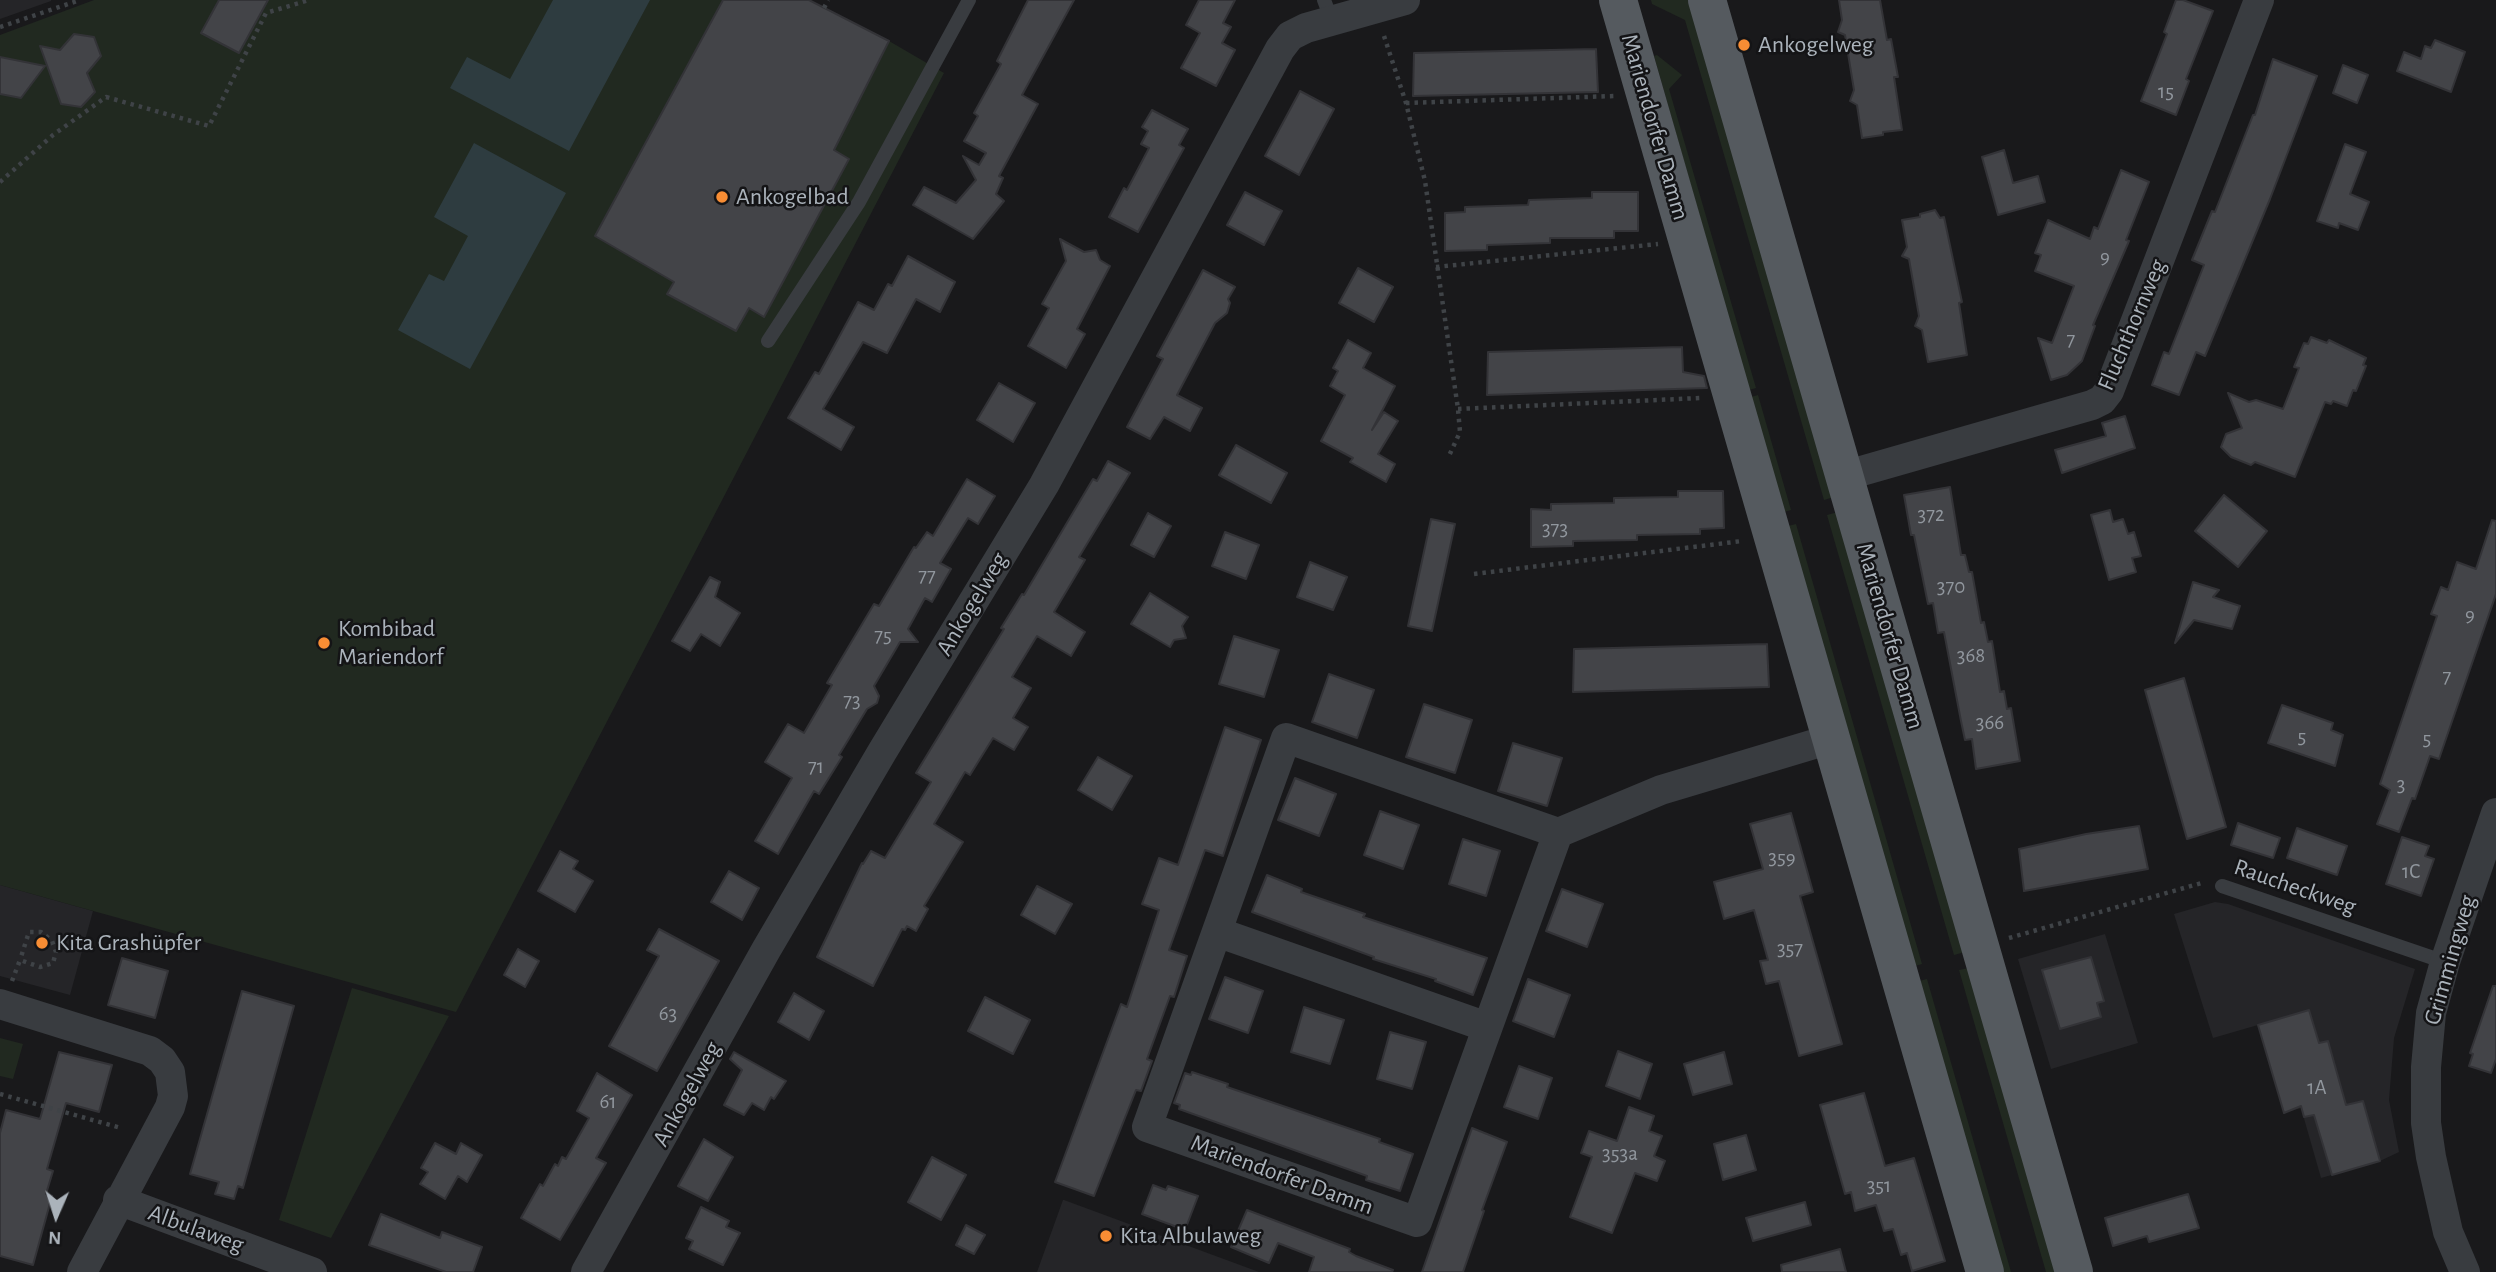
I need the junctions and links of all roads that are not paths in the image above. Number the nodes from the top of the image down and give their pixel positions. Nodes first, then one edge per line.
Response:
1 (969, 0) edge
2 (1405, 0) edge
3 (1618, 0) edge
4 (1707, 0) edge
5 (2259, 0) edge
6 (1328, 10) edge
7 (768, 341) dead end
8 (1844, 476) junction
9 (1831, 739) junction
10 (2496, 813) edge
11 (1558, 833) junction
12 (2222, 886) road end
13 (1217, 932) junction
14 (2445, 962) junction
15 (6, 991) edge
16 (1487, 1027) junction
17 (118, 1200) junction
18 (82, 1272) edge
19 (312, 1272) edge
20 (586, 1272) edge
21 (1985, 1272) edge
22 (2074, 1272) edge
23 (2465, 1272) edge

1 - 7 lane
2 - 6 street, Ankogelweg
3 - 9 main road, Mariendorfer Damm
4 - 8 main road, Mariendorfer Damm
5 - 8 street, Fluchthornweg
6 - 20 street, Ankogelweg
8 - 22 main road, Mariendorfer Damm
9 - 11 street
9 - 21 main road, Mariendorfer Damm
10 - 14 street, Grimmingweg
11 - 13 street, Mariendorfer Damm
11 - 16 street, Mariendorfer Damm
12 - 14 lane, Raucheckweg
13 - 16 street
13 - 16 street, Mariendorfer Damm
14 - 23 street, Grimmingweg
15 - 17 street
17 - 18 street
17 - 19 street, Albulaweg

